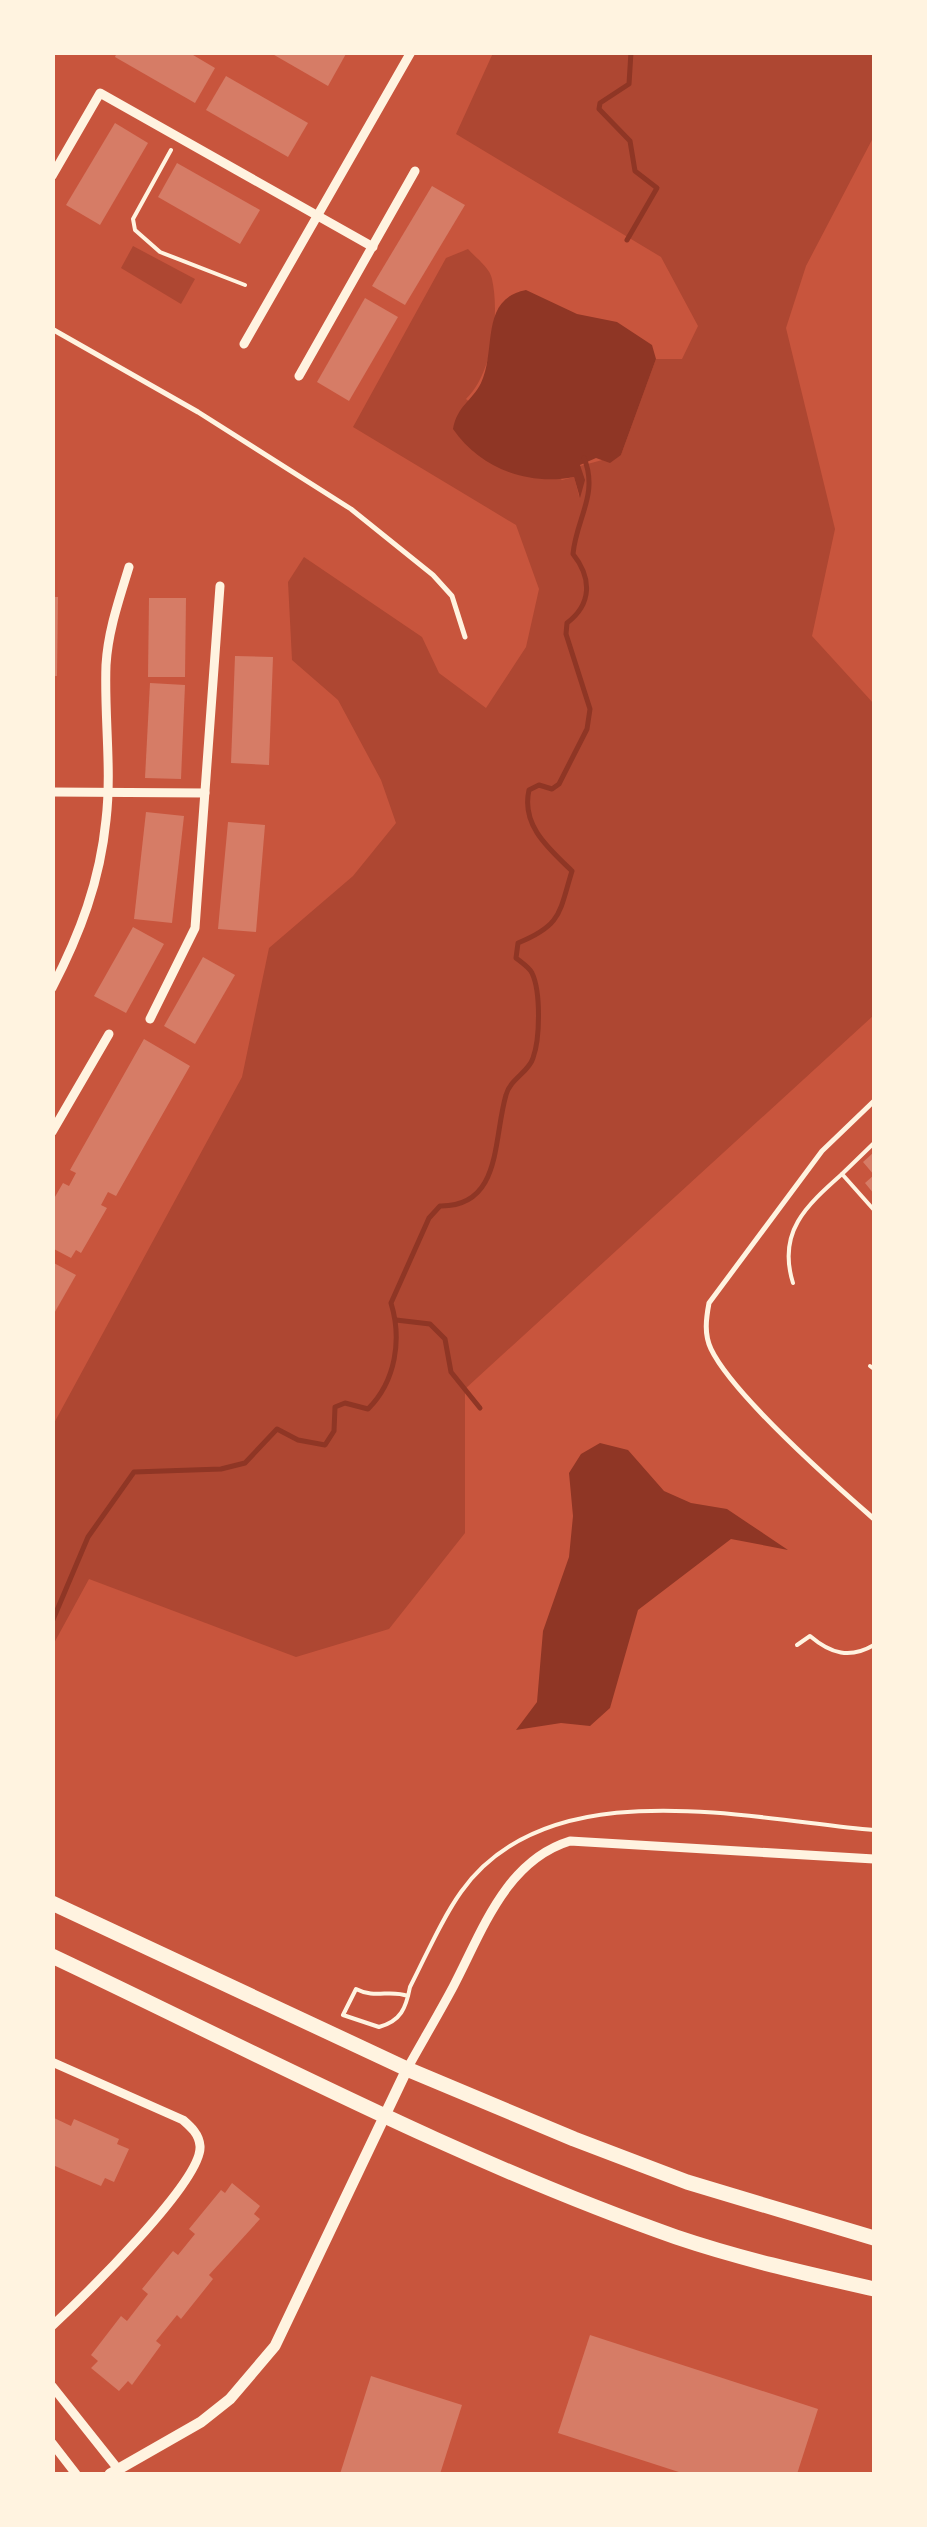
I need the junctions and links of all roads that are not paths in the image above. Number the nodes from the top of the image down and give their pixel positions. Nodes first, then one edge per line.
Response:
1 (411, 52) edge
2 (415, 171) dead end
3 (52, 176) edge
4 (319, 216) junction
5 (372, 247) junction
6 (52, 329) edge
7 (244, 344) dead end
8 (299, 376) dead end
9 (129, 568) dead end
10 (220, 586) dead end
11 (465, 637) dead end
12 (52, 792) edge
13 (107, 792) junction
14 (206, 793) junction
15 (52, 988) edge
16 (150, 1019) dead end
17 (109, 1034) dead end
18 (874, 1101) edge
19 (52, 1132) edge
20 (874, 1520) edge
21 (874, 1860) edge
22 (52, 1903) edge
23 (52, 1956) edge
24 (52, 2062) edge
25 (407, 2069) junction
26 (385, 2113) junction
27 (874, 2238) edge
28 (874, 2289) edge
29 (52, 2326) edge
30 (52, 2386) edge
31 (52, 2444) edge
32 (116, 2473) edge
33 (76, 2474) edge

1 - 4 street
2 - 5 street
3 - 4 street
4 - 5 street
4 - 7 street
5 - 8 street
6 - 11 lane
9 - 13 street
10 - 14 street
12 - 13 street
13 - 14 street
13 - 15 street
14 - 16 street
17 - 19 street
18 - 20 lane
21 - 25 street
22 - 25 main road
23 - 26 main road
24 - 29 street
25 - 26 street
25 - 27 main road
26 - 28 main road
26 - 32 street
30 - 32 street
31 - 33 street

